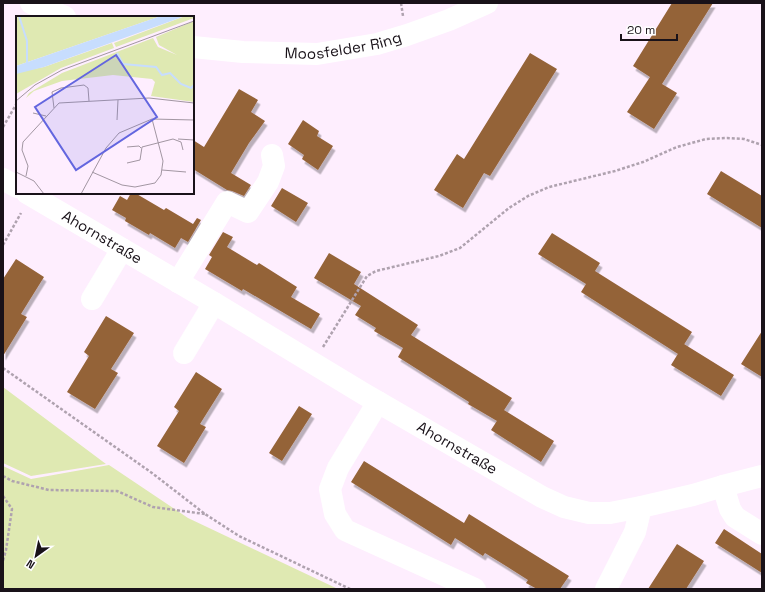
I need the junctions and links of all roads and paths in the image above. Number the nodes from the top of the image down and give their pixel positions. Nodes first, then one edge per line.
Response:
1 (487, 3) edge
2 (36, 4) edge
3 (63, 16) edge
4 (194, 47) edge
5 (16, 105) edge
6 (3, 127) edge
7 (762, 145) edge
8 (272, 154) dead end
9 (3, 179) edge
10 (16, 187) edge
11 (24, 194) edge
12 (28, 194) edge
13 (3, 246) edge
14 (122, 249) junction
15 (178, 282) junction
16 (92, 299) dead end
17 (214, 304) junction
18 (184, 353) dead end
19 (313, 364) junction
20 (3, 368) edge
21 (378, 402) junction
22 (3, 476) edge
23 (762, 476) edge
24 (723, 486) junction
25 (3, 496) edge
26 (640, 508) junction
27 (205, 514) junction
28 (762, 534) edge
29 (3, 561) edge
30 (350, 589) edge
31 (475, 589) edge
32 (606, 589) edge

1 - 4 street, Moosfelder Ring
2 - 3 street
5 - 6 path
7 - 19 path
8 - 15 street
9 - 10 street, Ahornstraße
11 - 13 path
12 - 14 street, Ahornstraße
14 - 15 street, Ahornstraße
14 - 16 street
15 - 17 street, Ahornstraße
17 - 18 street
17 - 19 street, Ahornstraße
19 - 21 street, Ahornstraße
20 - 27 path
21 - 26 street, Ahornstraße
21 - 31 street
22 - 27 path
23 - 24 street, Ahornstraße
24 - 26 street, Ahornstraße
24 - 28 street
25 - 29 path
26 - 32 street
27 - 30 path

